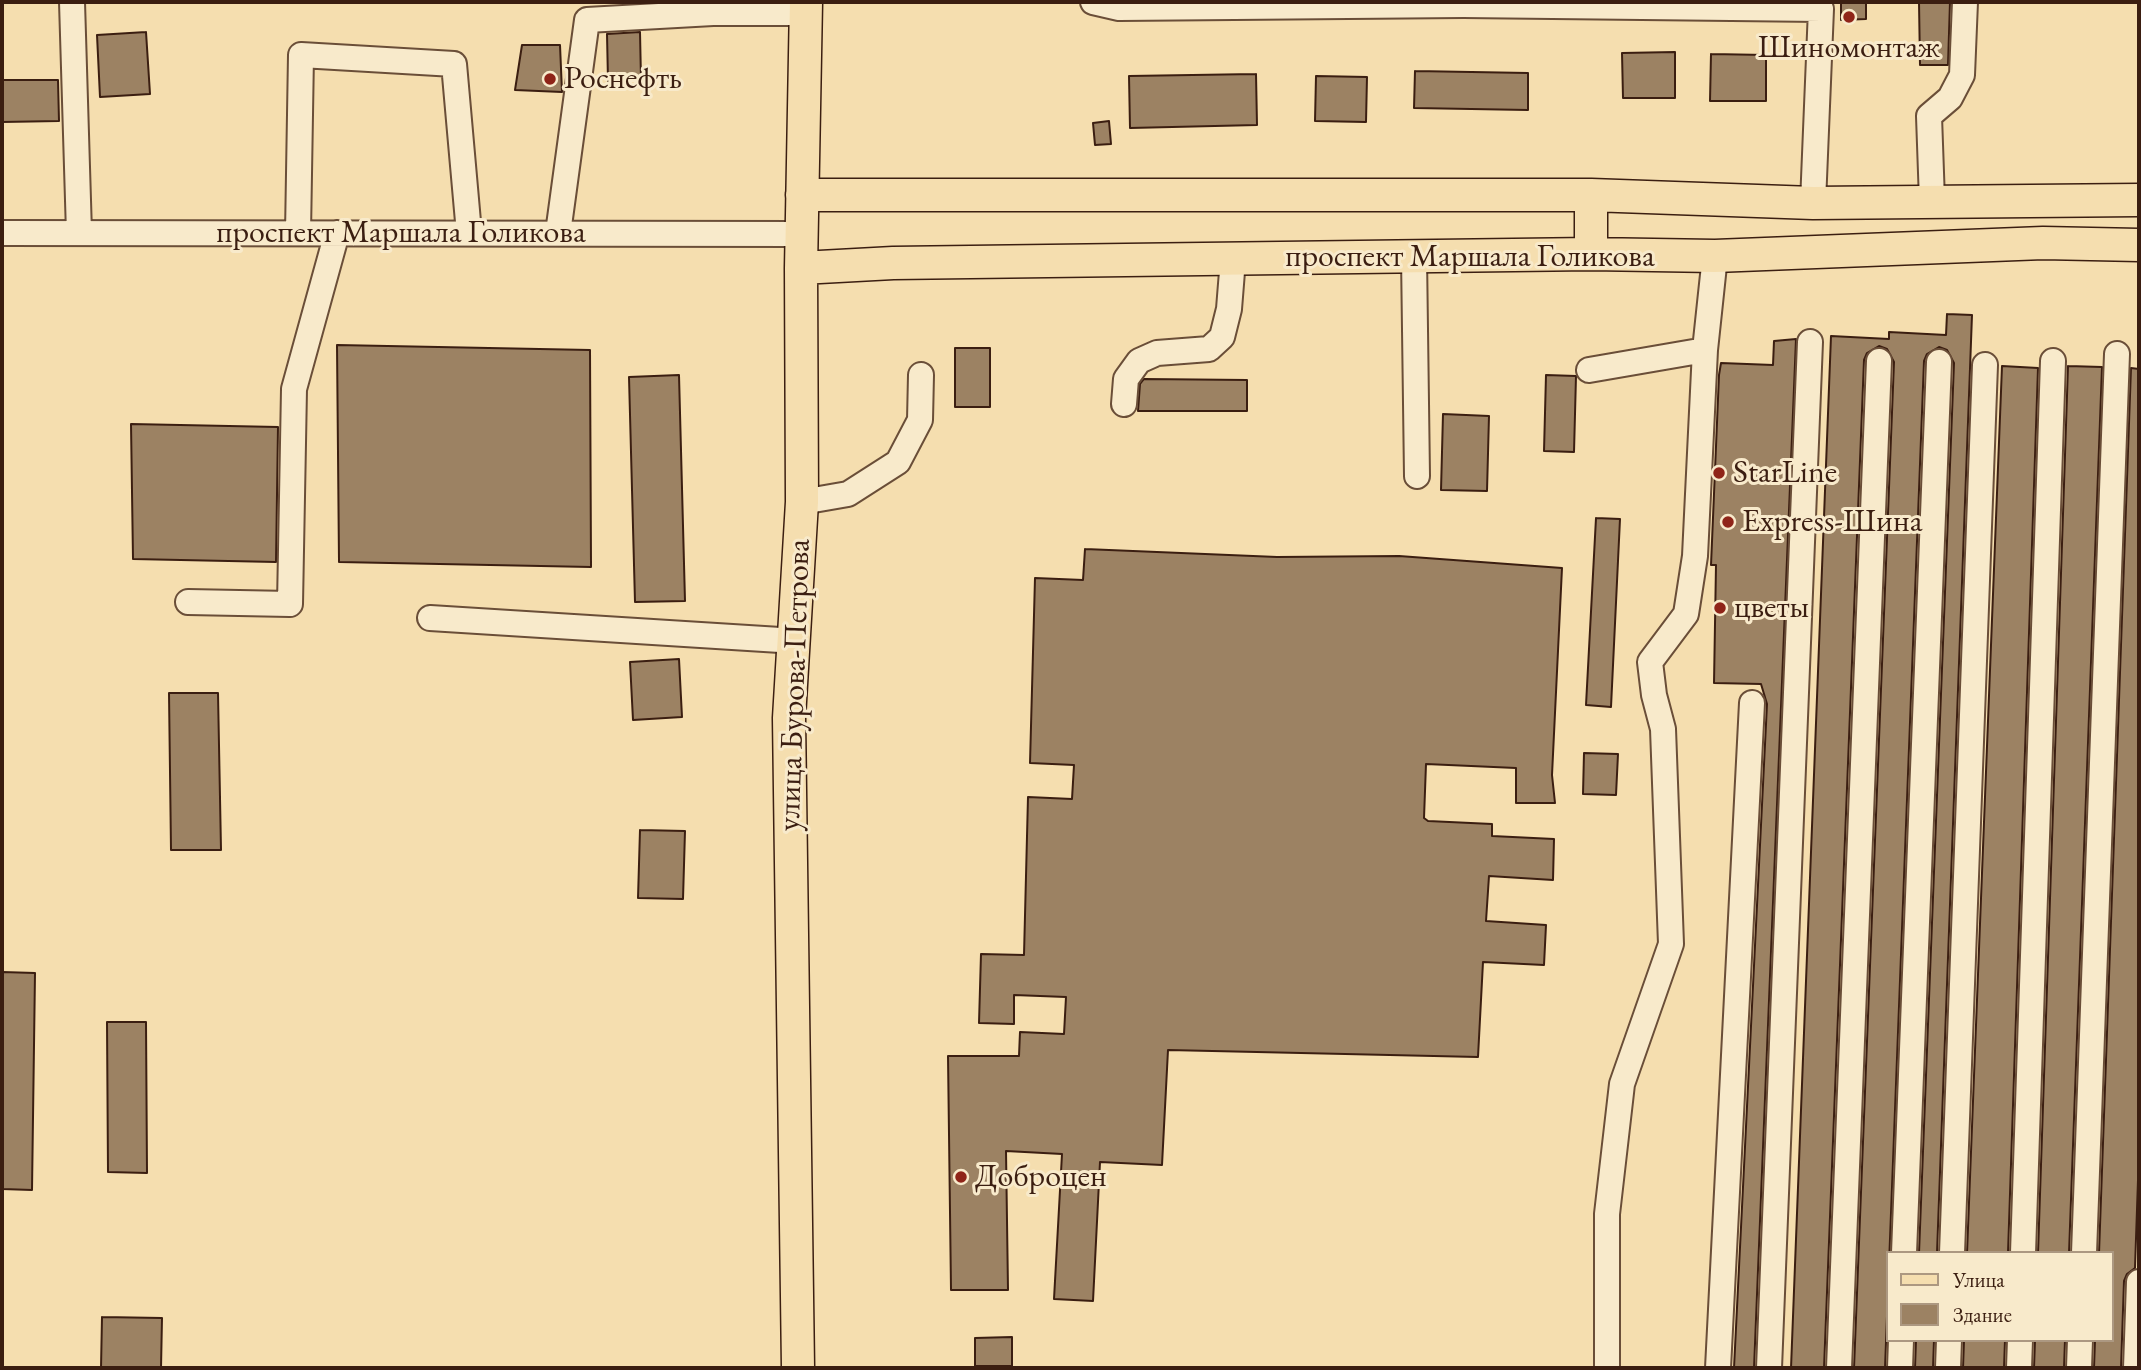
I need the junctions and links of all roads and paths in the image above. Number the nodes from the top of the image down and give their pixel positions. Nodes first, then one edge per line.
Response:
1 (72, 2) edge
2 (1093, 2) edge
3 (1965, 2) edge
4 (1821, 5) edge
5 (805, 7) edge
6 (802, 195) junction
7 (1591, 195) junction
8 (2139, 200) edge
9 (1932, 201) junction
10 (1813, 202) junction
11 (2, 233) edge
12 (79, 233) junction
13 (298, 233) junction
14 (337, 233) junction
15 (469, 233) junction
16 (558, 233) junction
17 (801, 234) junction
18 (2139, 245) edge
19 (1591, 254) junction
20 (1715, 256) junction
21 (1414, 257) junction
22 (1233, 259) junction
23 (801, 268) junction
24 (1810, 342) dead end
25 (1705, 350) junction
26 (2117, 354) dead end
27 (1879, 361) dead end
28 (2053, 361) dead end
29 (1939, 362) dead end
30 (1984, 365) dead end
31 (1589, 370) dead end
32 (921, 375) dead end
33 (1124, 404) dead end
34 (1417, 476) dead end
35 (802, 502) junction
36 (188, 602) dead end
37 (430, 618) dead end
38 (796, 641) junction
39 (1752, 703) dead end
40 (1904, 1251) edge
41 (1952, 1251) edge
42 (2023, 1251) edge
43 (2084, 1251) edge
44 (2139, 1282) edge
45 (1901, 1342) edge
46 (1949, 1342) edge
47 (2020, 1342) edge
48 (2080, 1342) edge
49 (798, 1368) edge
50 (1607, 1368) edge
51 (1718, 1368) edge
52 (1769, 1368) edge
53 (1839, 1368) edge
54 (1900, 1368) edge
55 (1948, 1368) edge
56 (2019, 1368) edge
57 (2079, 1368) edge
58 (2136, 1368) edge

1 - 12 street
2 - 4 street
3 - 9 street
4 - 10 street
5 - 6 main road, улица Бурова-Петрова
5 - 16 street
6 - 7 main road, проспект Маршала Голикова
6 - 17 main road, улица Бурова-Петрова
7 - 10 main road, проспект Маршала Голикова
7 - 19 main road
8 - 9 main road, проспект Маршала Голикова
9 - 10 main road, проспект Маршала Голикова
11 - 12 street, проспект Маршала Голикова
12 - 13 street, проспект Маршала Голикова
13 - 14 street, проспект Маршала Голикова
13 - 15 street
14 - 15 street, проспект Маршала Голикова
14 - 36 street
15 - 16 street, проспект Маршала Голикова
16 - 17 street, проспект Маршала Голикова
17 - 23 main road, улица Бурова-Петрова
18 - 20 main road, проспект Маршала Голикова
19 - 20 main road, проспект Маршала Голикова
19 - 21 main road, проспект Маршала Голикова
20 - 25 street
21 - 22 main road, проспект Маршала Голикова
21 - 34 street
22 - 23 main road, проспект Маршала Голикова
22 - 33 street
23 - 35 main road, улица Бурова-Петрова
24 - 52 street
25 - 31 street
25 - 50 street
26 - 43 street
27 - 53 street
28 - 42 street
29 - 40 street
30 - 41 street
32 - 35 street
35 - 38 main road, улица Бурова-Петрова
37 - 38 street
38 - 49 main road, улица Бурова-Петрова
39 - 51 street
44 - 58 street
45 - 54 street
46 - 55 street
47 - 56 street
48 - 57 street

